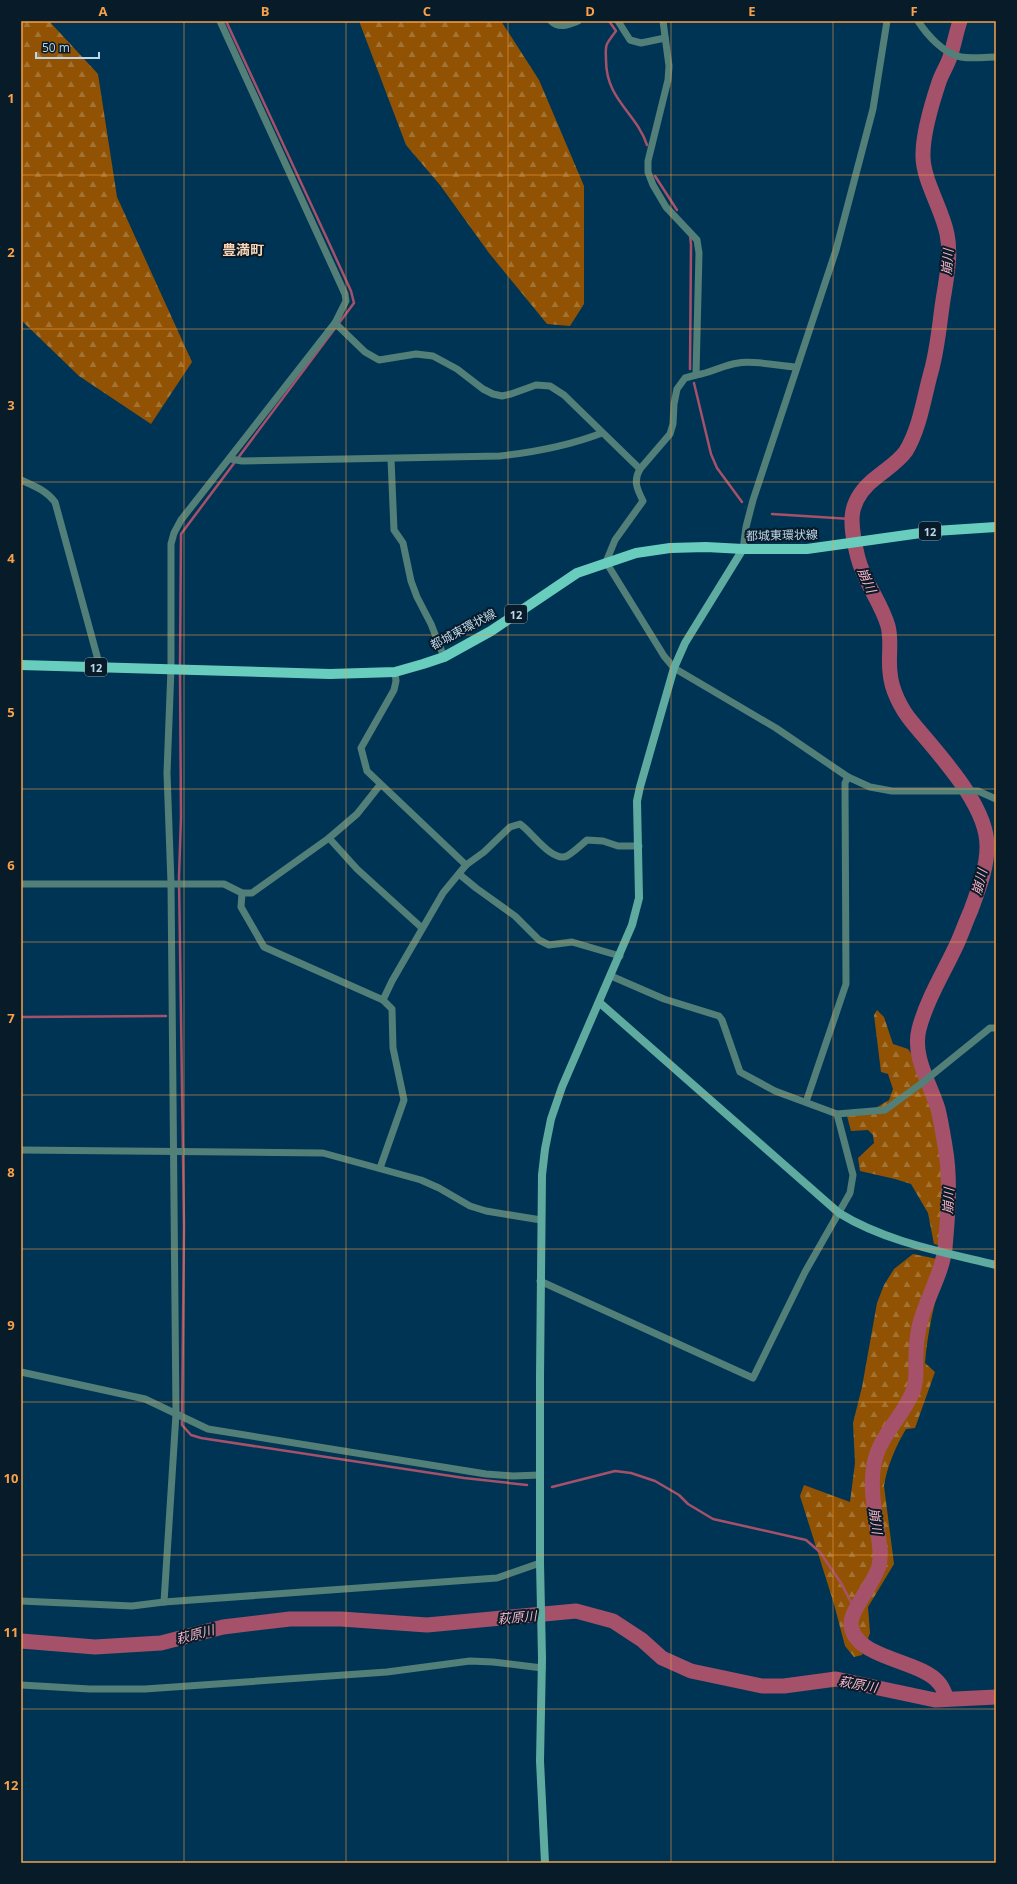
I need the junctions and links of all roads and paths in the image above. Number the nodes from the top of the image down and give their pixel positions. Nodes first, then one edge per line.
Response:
1 (220, 21) edge
2 (550, 21) edge
3 (578, 21) edge
4 (618, 21) edge
5 (663, 21) edge
6 (887, 21) edge
7 (918, 21) edge
8 (665, 38) junction
9 (996, 57) edge
10 (335, 323) junction
11 (796, 367) junction
12 (696, 375) junction
13 (602, 433) junction
14 (231, 459) junction
15 (391, 459) junction
16 (640, 469) junction
17 (21, 480) edge
18 (996, 526) edge
19 (743, 549) junction
20 (606, 562) junction
21 (444, 657) junction
22 (21, 665) edge
23 (100, 667) junction
24 (171, 668) junction
25 (674, 668) junction
26 (395, 672) junction
27 (848, 777) junction
28 (380, 785) junction
29 (996, 799) edge
30 (329, 838) junction
31 (639, 846) junction
32 (466, 865) junction
33 (459, 874) junction
34 (171, 883) junction
35 (21, 884) edge
36 (242, 893) junction
37 (422, 928) junction
38 (620, 956) junction
39 (611, 976) junction
40 (384, 1000) junction
41 (600, 1003) junction
42 (996, 1028) edge
43 (806, 1102) junction
44 (837, 1114) junction
45 (21, 1150) edge
46 (173, 1150) junction
47 (380, 1168) junction
48 (839, 1213) junction
49 (541, 1220) junction
50 (996, 1265) edge
51 (540, 1281) junction
52 (21, 1372) edge
53 (176, 1414) junction
54 (540, 1476) junction
55 (540, 1563) junction
56 (21, 1601) edge
57 (164, 1602) junction
58 (542, 1668) junction
59 (21, 1685) edge
60 (545, 1863) edge

1 - 10 street
2 - 3 street
4 - 8 street
5 - 8 street
6 - 11 street
7 - 9 street
8 - 12 street
10 - 13 street
10 - 14 street
11 - 12 street
11 - 19 street
12 - 16 street
13 - 15 street
13 - 16 street
14 - 15 street
14 - 24 street
15 - 21 street
16 - 20 street
17 - 23 street
18 - 19 main road, 都城東環状線 / 12
19 - 20 main road, 都城東環状線 / 12
19 - 25 street
20 - 21 main road, 都城東環状線 / 12
20 - 25 street
21 - 26 main road, 都城東環状線 / 12
22 - 23 main road, 都城東環状線 / 12
23 - 24 main road, 都城東環状線 / 12
24 - 26 main road, 都城東環状線 / 12
24 - 34 street
25 - 27 street
25 - 31 street
26 - 28 street
27 - 29 street
27 - 43 street
28 - 30 street
28 - 32 street
30 - 36 street
30 - 37 street
31 - 32 street
31 - 38 street
32 - 33 street
33 - 37 street
33 - 38 street
34 - 35 street
34 - 36 street
34 - 46 street
36 - 40 street
37 - 40 street
38 - 39 street
39 - 41 street
39 - 43 street
40 - 47 street
41 - 48 street
41 - 49 street
42 - 44 street
43 - 44 street
44 - 48 street
45 - 46 street
46 - 47 street
46 - 53 street
47 - 49 street
48 - 50 street
48 - 51 street
49 - 51 street
51 - 54 street
52 - 53 street
53 - 54 street
53 - 57 street
54 - 55 street
55 - 57 street
55 - 58 street
56 - 57 street
58 - 59 street
58 - 60 street

